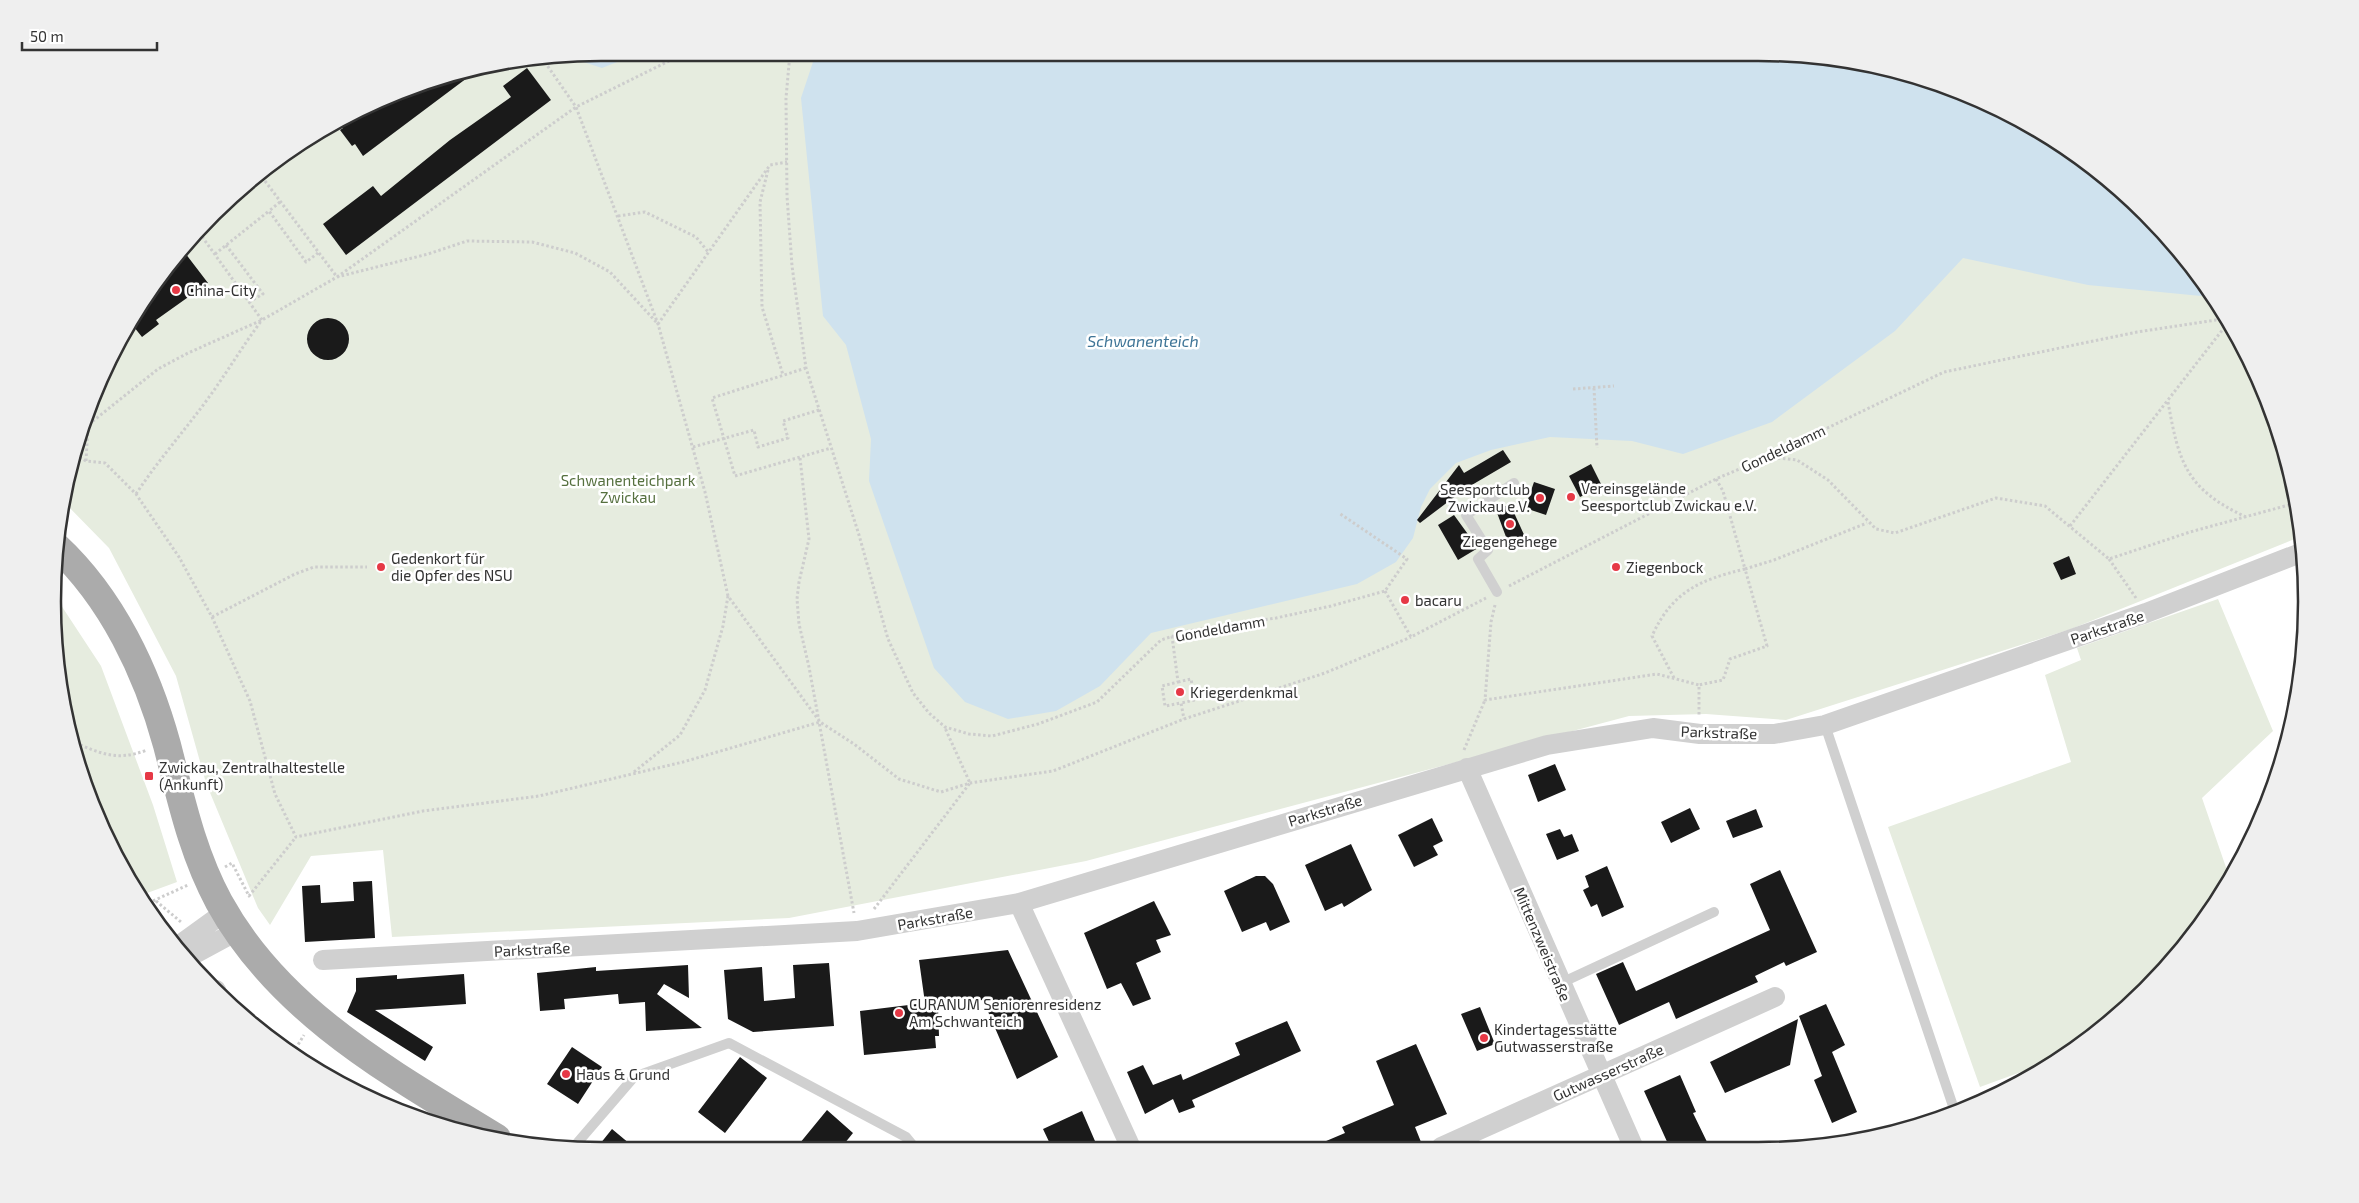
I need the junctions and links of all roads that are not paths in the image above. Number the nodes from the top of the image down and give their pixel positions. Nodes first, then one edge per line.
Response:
1 (1514, 483) dead end
2 (63, 554) edge
3 (2296, 554) edge
4 (1497, 592) road end
5 (1825, 726) junction
6 (1467, 768) junction
7 (1019, 903) junction
8 (1714, 912) dead end
9 (231, 921) junction
10 (184, 943) edge
11 (192, 954) edge
12 (323, 960) dead end
13 (1560, 984) junction
14 (1775, 998) dead end
15 (1600, 1075) junction
16 (1953, 1105) edge
17 (479, 1127) edge
18 (579, 1141) edge
19 (910, 1142) edge
20 (1128, 1142) edge
21 (1452, 1142) edge
22 (1631, 1142) edge

1 - 4 lane
2 - 9 main road
3 - 5 street, Parkstraße
5 - 6 street, Parkstraße
5 - 16 lane
6 - 7 street, Parkstraße
6 - 13 street, Mittenzweistraße
7 - 12 street, Parkstraße
7 - 20 street
8 - 13 lane
9 - 10 street
9 - 11 street
9 - 17 main road
13 - 15 street, Mittenzweistraße
14 - 15 street, Gutwasserstraße
15 - 21 street, Gutwasserstraße
15 - 22 street, Mittenzweistraße
18 - 19 lane

